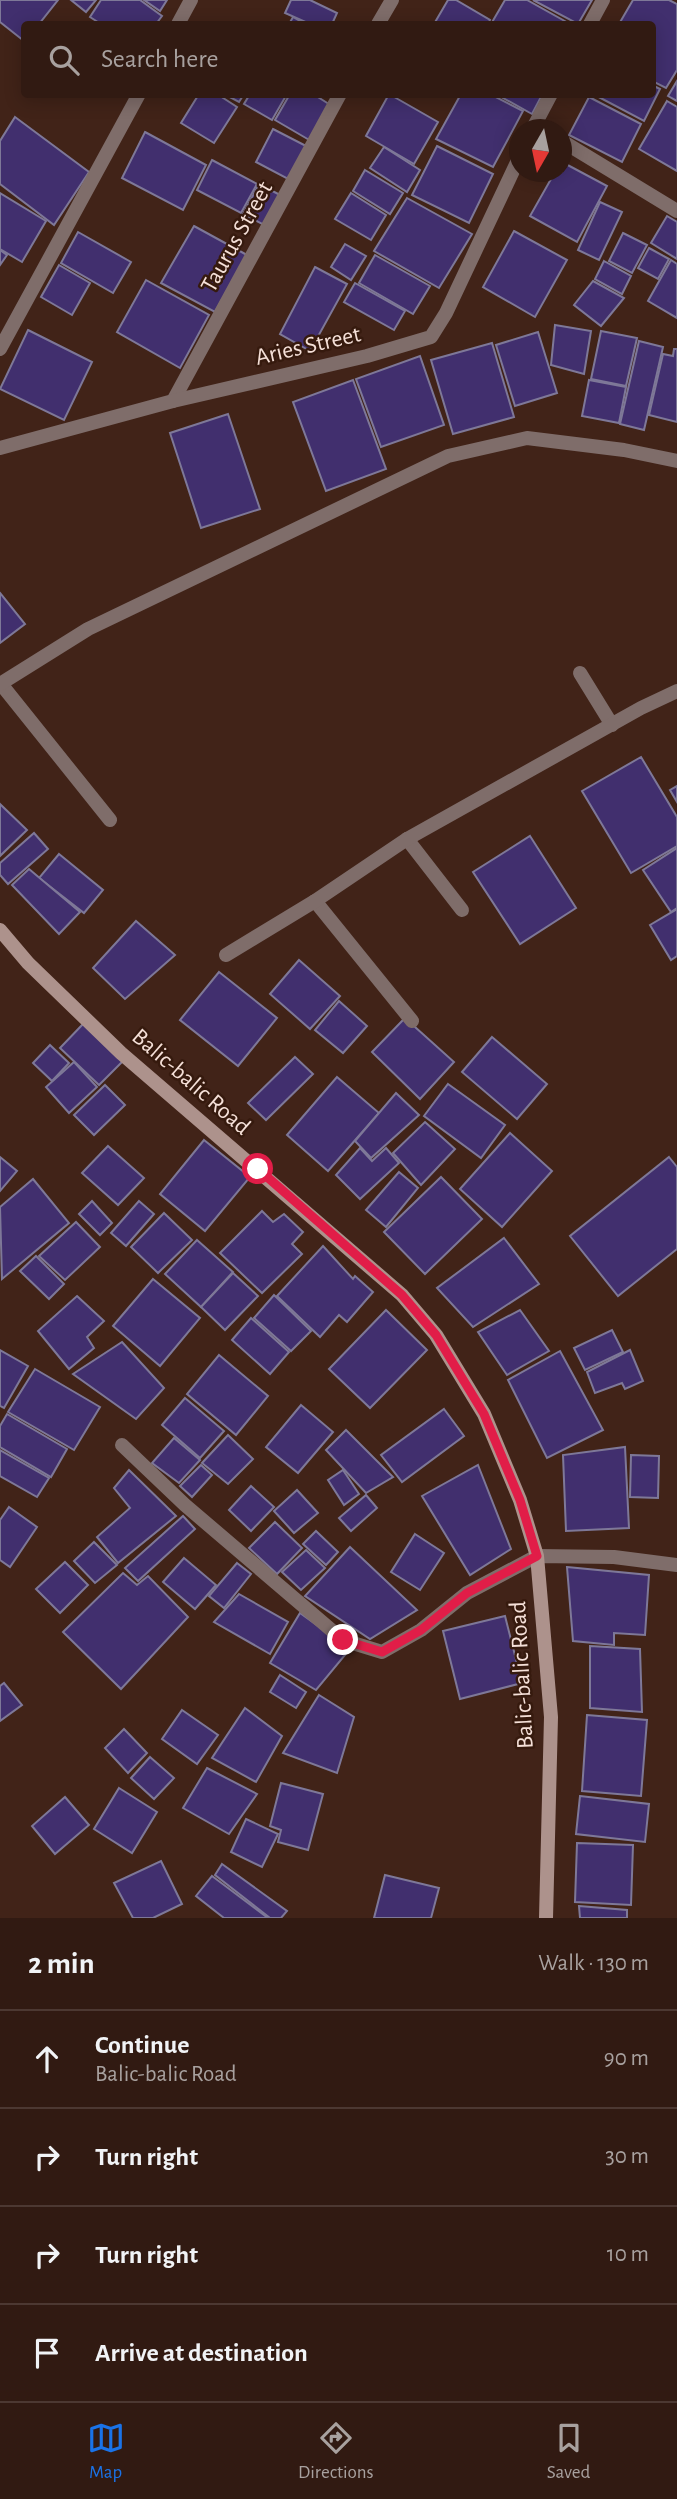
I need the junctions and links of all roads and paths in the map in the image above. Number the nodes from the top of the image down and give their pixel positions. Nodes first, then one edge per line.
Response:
1 (191, 0) edge
2 (392, 0) edge
3 (603, 0) edge
4 (179, 21) edge
5 (380, 21) edge
6 (592, 21) edge
7 (137, 98) edge
8 (338, 98) edge
9 (549, 98) edge
10 (540, 119) edge
11 (572, 147) edge
12 (509, 179) edge
13 (677, 211) edge
14 (0, 349) edge
15 (173, 401) junction
16 (0, 448) edge
17 (677, 461) edge
18 (580, 673) dead end
19 (1, 684) edge
20 (677, 691) edge
21 (612, 725) junction
22 (110, 820) dead end
23 (407, 839) junction
24 (314, 901) junction
25 (462, 910) dead end
26 (0, 930) edge
27 (226, 955) dead end
28 (412, 1021) dead end
29 (122, 1445) dead end
30 (537, 1556) junction
31 (677, 1565) edge
32 (546, 1918) edge

1 - 4 street
2 - 5 street
3 - 6 street
7 - 14 street
8 - 15 street, Taurus Street
9 - 10 street
11 - 13 street
12 - 15 street, Aries Street
15 - 16 street, Aries Street
17 - 19 street
18 - 21 street
19 - 22 street
20 - 21 street
21 - 23 street
23 - 24 street
23 - 25 street
24 - 27 street
24 - 28 street
26 - 30 main road, Balic-balic Road
29 - 30 street
30 - 31 street
30 - 32 main road, Balic-balic Road

